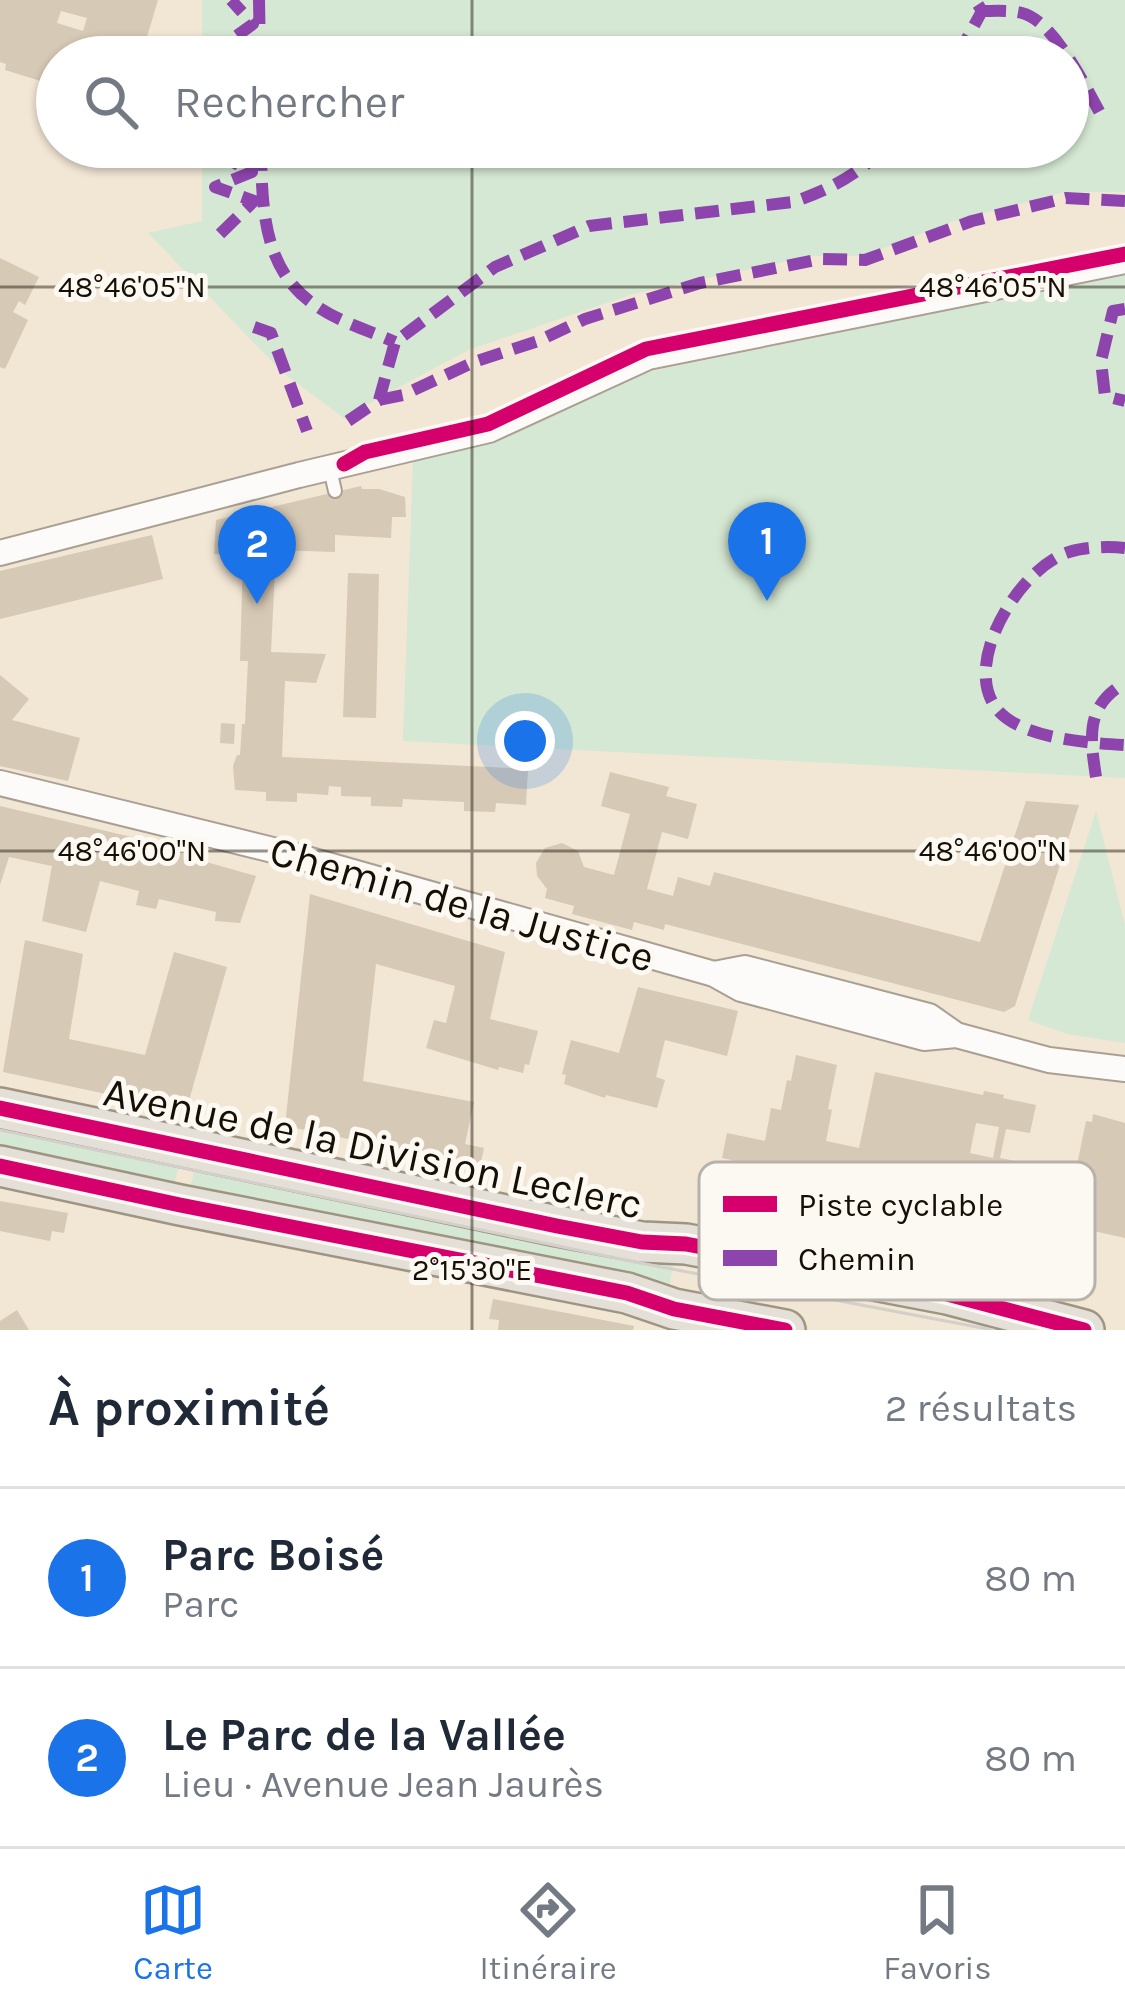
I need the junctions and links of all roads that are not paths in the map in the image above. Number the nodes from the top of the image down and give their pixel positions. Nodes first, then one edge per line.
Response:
1 (1125, 261) edge
2 (0, 554) edge
3 (0, 783) edge
4 (1125, 1069) edge
5 (0, 1108) edge
6 (0, 1166) edge
7 (699, 1247) edge
8 (960, 1300) edge
9 (1007, 1320) edge
10 (785, 1330) edge
11 (1084, 1330) edge

1 - 2 street
3 - 4 street, Chemin de la Justice
5 - 7 main road, Avenue de la Division Leclerc
6 - 10 main road
8 - 9 main road, Avenue de la Division Leclerc
9 - 11 main road, Avenue de la Division Leclerc

